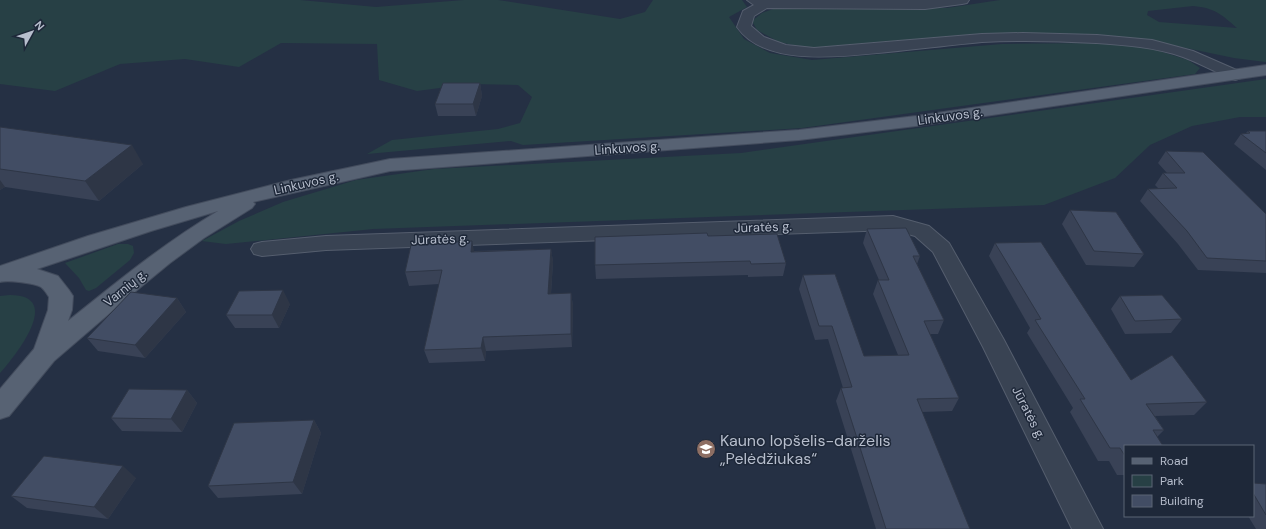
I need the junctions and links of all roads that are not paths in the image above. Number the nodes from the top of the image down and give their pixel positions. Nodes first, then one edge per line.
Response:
1 (962, 0) edge
2 (759, 2) edge
3 (1266, 70) edge
4 (1235, 75) junction
5 (269, 192) junction
6 (262, 249) dead end
7 (1, 274) edge
8 (45, 354) junction
9 (0, 408) edge
10 (1088, 529) edge

1 - 2 street
2 - 4 street
3 - 4 main road, Linkuvos g.
4 - 5 main road, Linkuvos g.
5 - 7 main road, Linkuvos g.
5 - 8 main road, Varnių g.
6 - 10 street, Jūratės g.
7 - 8 main road
8 - 9 main road, Varnių g.

